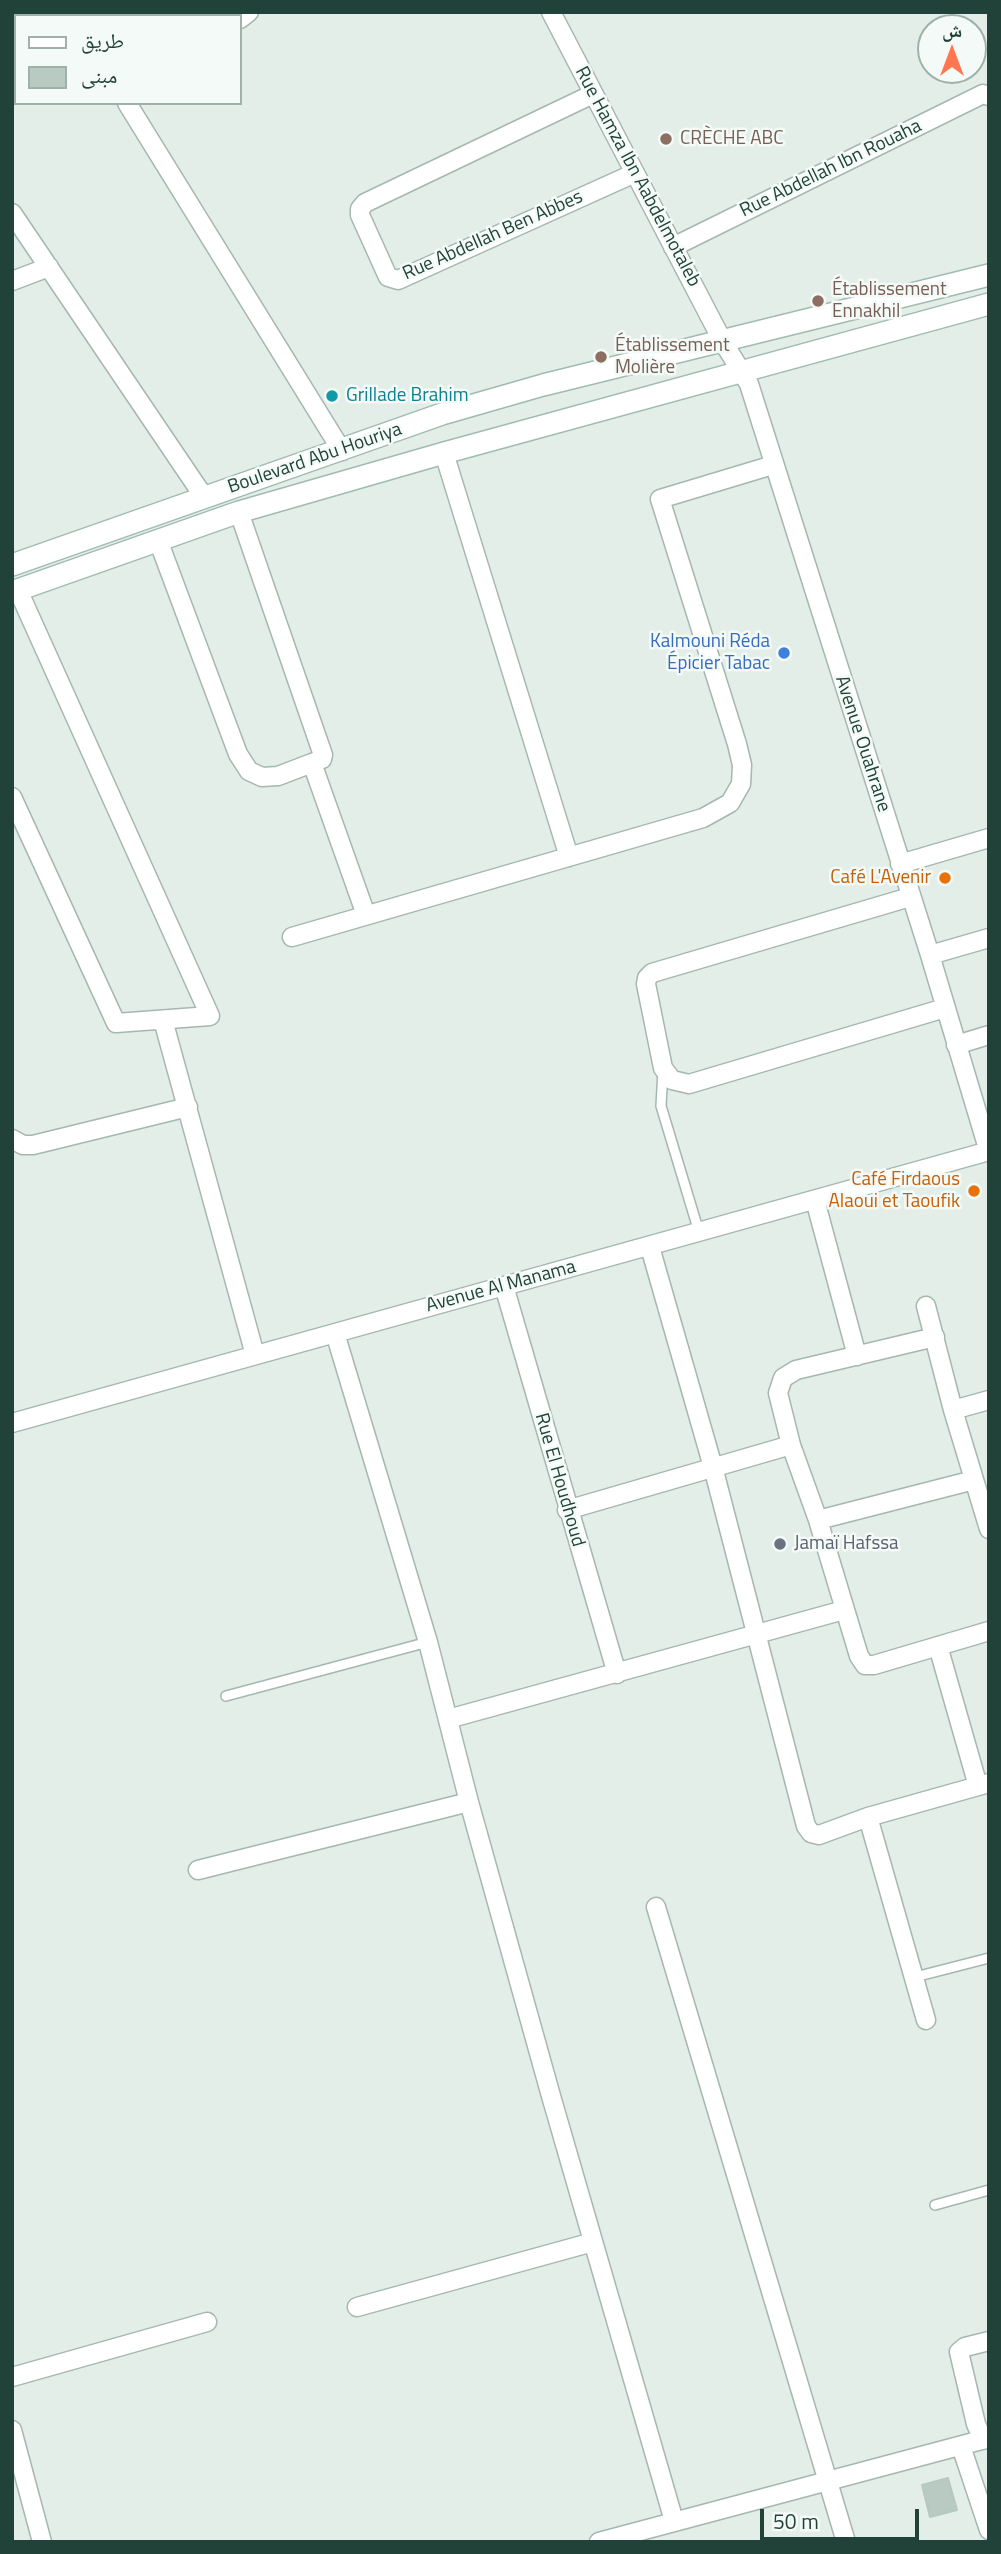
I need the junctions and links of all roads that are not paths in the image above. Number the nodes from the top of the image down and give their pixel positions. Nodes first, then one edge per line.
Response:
1 (551, 12) edge
2 (593, 94) junction
3 (989, 96) edge
4 (128, 105) edge
5 (635, 173) junction
6 (12, 213) edge
7 (673, 247) junction
8 (50, 267) junction
9 (989, 275) edge
10 (12, 281) edge
11 (989, 304) edge
12 (845, 313) junction
13 (854, 339) junction
14 (723, 342) junction
15 (741, 370) junction
16 (342, 451) junction
17 (444, 453) junction
18 (773, 465) junction
19 (204, 497) junction
20 (239, 512) junction
21 (158, 540) junction
22 (12, 565) edge
23 (15, 591) edge
24 (312, 763) junction
25 (12, 797) edge
26 (989, 838) edge
27 (569, 857) junction
28 (900, 864) junction
29 (910, 897) junction
30 (366, 915) junction
31 (292, 937) dead end
32 (989, 938) edge
33 (930, 955) junction
34 (946, 1008) junction
35 (163, 1020) junction
36 (989, 1035) edge
37 (956, 1045) junction
38 (663, 1068) junction
39 (188, 1108) junction
40 (12, 1139) edge
41 (989, 1151) edge
42 (815, 1200) junction
43 (699, 1232) junction
44 (650, 1247) junction
45 (504, 1286) junction
46 (926, 1306) dead end
47 (335, 1333) junction
48 (935, 1337) junction
49 (255, 1355) junction
50 (857, 1356) junction
51 (989, 1400) edge
52 (953, 1410) junction
53 (12, 1423) edge
54 (791, 1445) junction
55 (713, 1466) junction
56 (974, 1480) junction
57 (567, 1510) junction
58 (818, 1520) junction
59 (989, 1529) edge
60 (844, 1610) junction
61 (989, 1631) edge
62 (758, 1634) junction
63 (428, 1642) junction
64 (938, 1646) junction
65 (617, 1674) junction
66 (226, 1696) dead end
67 (448, 1719) junction
68 (983, 1785) edge
69 (469, 1802) junction
70 (868, 1817) junction
71 (198, 1870) dead end
72 (656, 1907) dead end
73 (989, 1958) edge
74 (915, 1977) junction
75 (926, 2020) dead end
76 (989, 2190) edge
77 (935, 2205) dead end
78 (593, 2242) junction
79 (357, 2307) dead end
80 (207, 2322) dead end
81 (989, 2341) edge
82 (12, 2377) edge
83 (13, 2433) edge
84 (986, 2439) edge
85 (961, 2446) junction
86 (828, 2481) junction
87 (674, 2521) junction
88 (989, 2530) edge
89 (42, 2542) edge
90 (599, 2542) edge
91 (846, 2542) edge

1 - 2 street, Rue Hamza Ibn Aabdelmotaleb
2 - 5 street, Rue Hamza Ibn Aabdelmotaleb
2 - 5 street, Rue Abdellah Ben Abbes
3 - 7 street, Rue Abdellah Ibn Rouaha
4 - 16 street
5 - 7 street, Rue Hamza Ibn Aabdelmotaleb
6 - 8 street
7 - 14 street, Rue Hamza Ibn Aabdelmotaleb
8 - 10 street
8 - 19 street
9 - 12 main road, Boulevard Abu Houriya
11 - 13 main road, Boulevard Abu Houriya
12 - 13 main road
12 - 14 main road, Boulevard Abu Houriya
13 - 15 main road, Boulevard Abu Houriya
14 - 15 street, Avenue Ouahrane
14 - 16 main road, Boulevard Abu Houriya
15 - 17 main road, Boulevard Abu Houriya
15 - 18 street, Avenue Ouahrane
16 - 19 main road, Boulevard Abu Houriya
17 - 20 main road, Boulevard Abu Houriya
17 - 27 street
18 - 27 street
18 - 28 street, Avenue Ouahrane
19 - 22 main road, Boulevard Abu Houriya
20 - 21 main road, Boulevard Abu Houriya
20 - 24 street
21 - 23 main road, Boulevard Abu Houriya
21 - 24 street
23 - 35 street
24 - 30 street
25 - 35 street
26 - 28 street
27 - 30 street
28 - 29 street, Avenue Ouahrane
29 - 33 street, Avenue Ouahrane
29 - 38 street
30 - 31 street
32 - 33 street
33 - 34 street, Avenue Ouahrane
34 - 37 street, Avenue Ouahrane
34 - 38 street
35 - 39 street
36 - 37 street
37 - 41 street, Avenue Ouahrane
38 - 43 lane
39 - 40 street
39 - 49 street
41 - 42 street, Avenue Al Manama
42 - 43 street, Avenue Al Manama
42 - 50 street
43 - 44 street, Avenue Al Manama
44 - 45 street, Avenue Al Manama
44 - 55 street
45 - 47 street, Avenue Al Manama
45 - 57 street, Rue El Houdhoud
46 - 48 street
47 - 49 street, Avenue Al Manama
47 - 63 street
48 - 50 street
48 - 52 street
49 - 53 street, Avenue Al Manama
50 - 54 street
51 - 52 street
52 - 56 street
54 - 55 street
54 - 58 street
55 - 57 street
55 - 62 street
56 - 58 street
56 - 59 street
57 - 65 street, Rue El Houdhoud
58 - 60 street
60 - 62 street
60 - 64 street
61 - 64 street
62 - 65 street
62 - 70 street
63 - 66 lane
63 - 67 street
64 - 68 street
65 - 67 street
67 - 69 street
68 - 70 street
69 - 71 street
69 - 78 street
70 - 74 street
72 - 86 street
73 - 74 lane
74 - 75 street
76 - 77 lane
78 - 79 street
78 - 87 street
80 - 82 street
81 - 84 street
83 - 89 street
84 - 85 street
85 - 86 street
85 - 88 street
86 - 87 street
86 - 91 street
87 - 90 street

